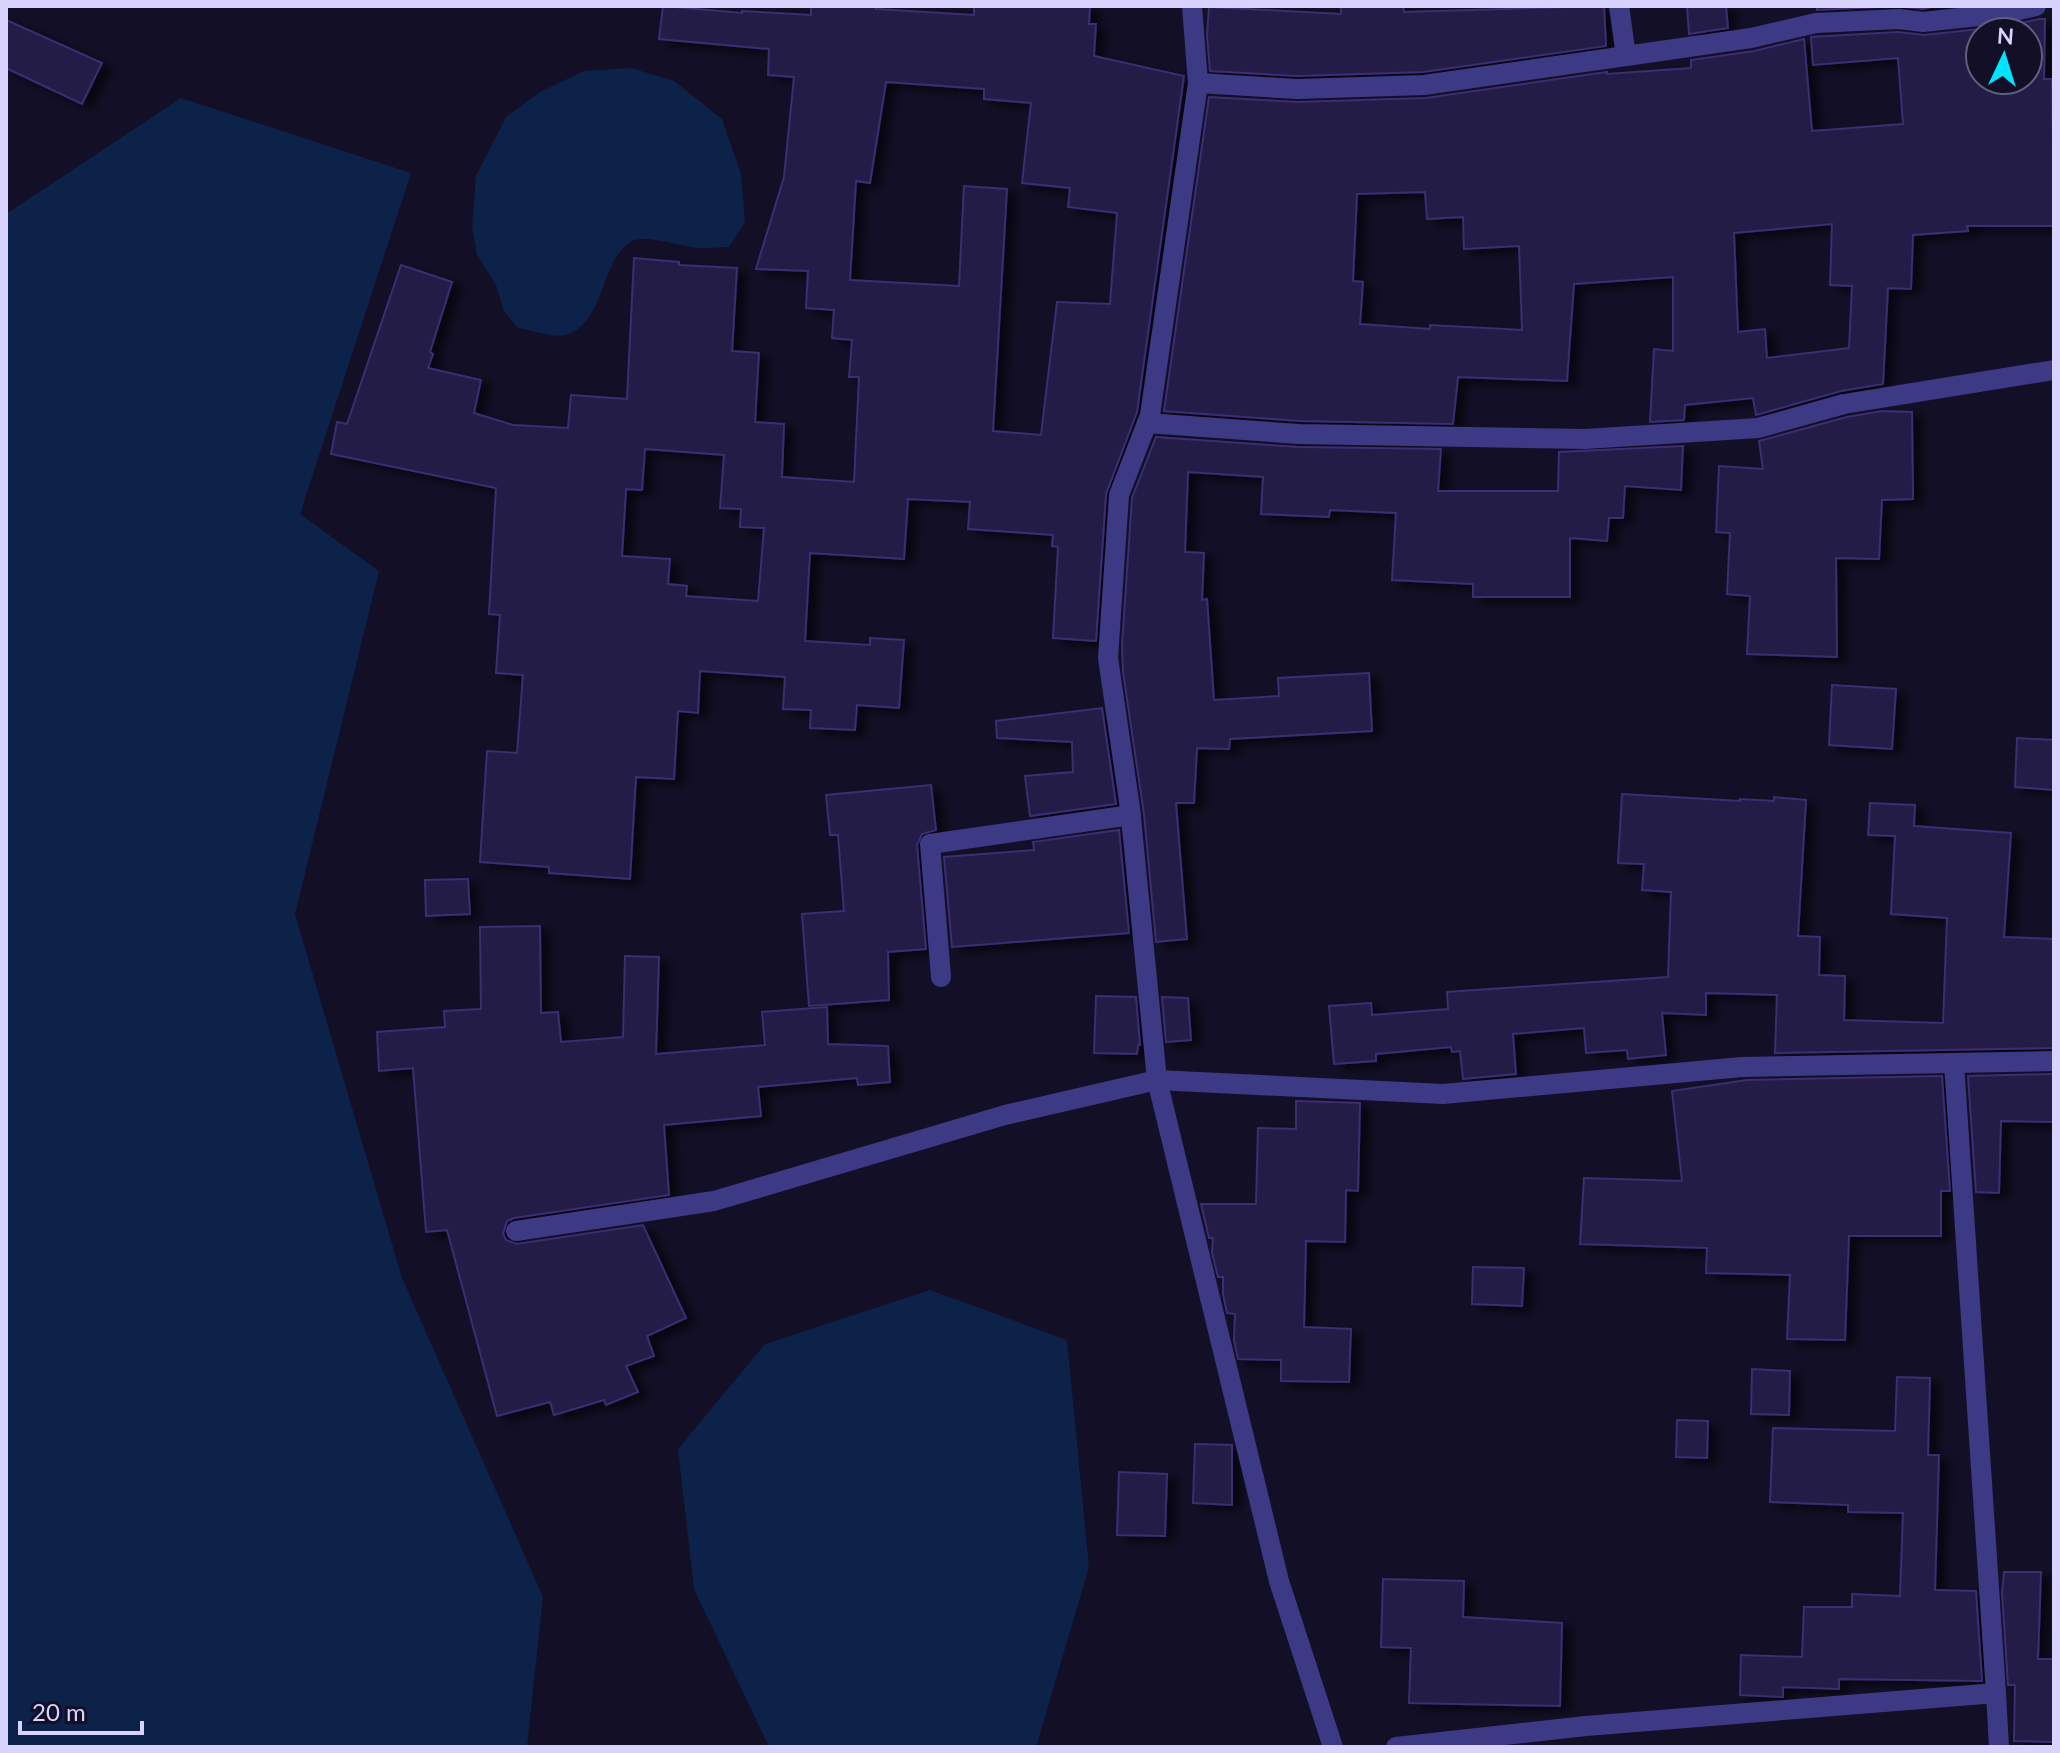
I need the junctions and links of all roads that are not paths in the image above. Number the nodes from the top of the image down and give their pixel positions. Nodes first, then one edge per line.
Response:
1 (1192, 6) edge
2 (1619, 6) edge
3 (2036, 6) edge
4 (1872, 13) edge
5 (1626, 56) junction
6 (1198, 83) junction
7 (2054, 370) edge
8 (1147, 423) junction
9 (1131, 815) junction
10 (941, 977) dead end
11 (2054, 1061) edge
12 (1954, 1063) junction
13 (1157, 1080) junction
14 (516, 1231) dead end
15 (1996, 1693) junction
16 (1333, 1747) edge
17 (1396, 1747) edge
18 (1999, 1747) edge

1 - 6 street
2 - 5 street
3 - 4 street
4 - 5 street
5 - 6 street
6 - 8 street
7 - 8 street
8 - 9 street
9 - 10 street
9 - 13 street
11 - 12 street
12 - 13 street
12 - 15 street
13 - 14 street
13 - 16 street
15 - 17 street
15 - 18 street

